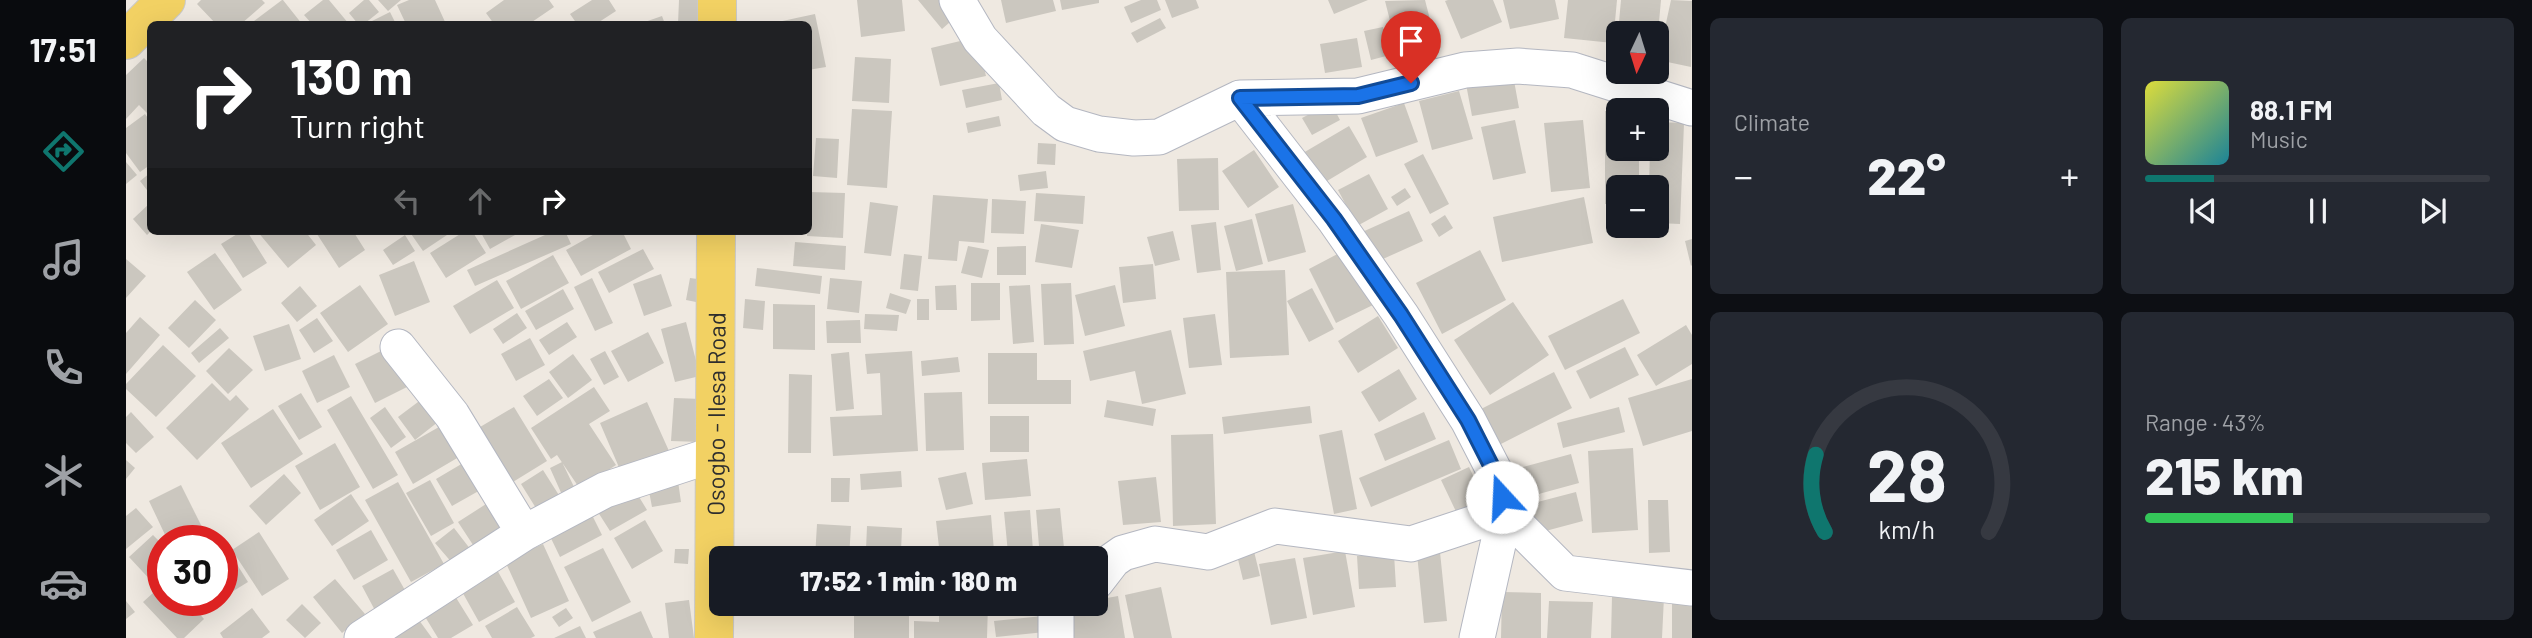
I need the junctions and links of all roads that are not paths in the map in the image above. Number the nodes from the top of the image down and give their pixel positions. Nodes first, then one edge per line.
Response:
1 (166, 0) edge
2 (717, 0) edge
3 (957, 0) edge
4 (717, 21) edge
5 (126, 40) edge
6 (1240, 98) junction
7 (1692, 108) edge
8 (716, 235) edge
9 (398, 347) dead end
10 (715, 454) junction
11 (1505, 513) junction
12 (524, 533) junction
13 (1108, 566) edge
14 (1692, 588) edge
15 (1056, 616) edge
16 (362, 638) edge
17 (713, 638) edge
18 (1056, 638) edge
19 (1477, 638) edge

1 - 5 main road
2 - 4 main road
3 - 6 street
6 - 7 street
6 - 11 street
8 - 10 main road, Osogbo - Ilesa Road
9 - 12 street
10 - 12 street
10 - 17 main road, Osogbo - Ilesa Road
11 - 13 street
11 - 14 street
11 - 19 street
12 - 16 street
15 - 18 street

